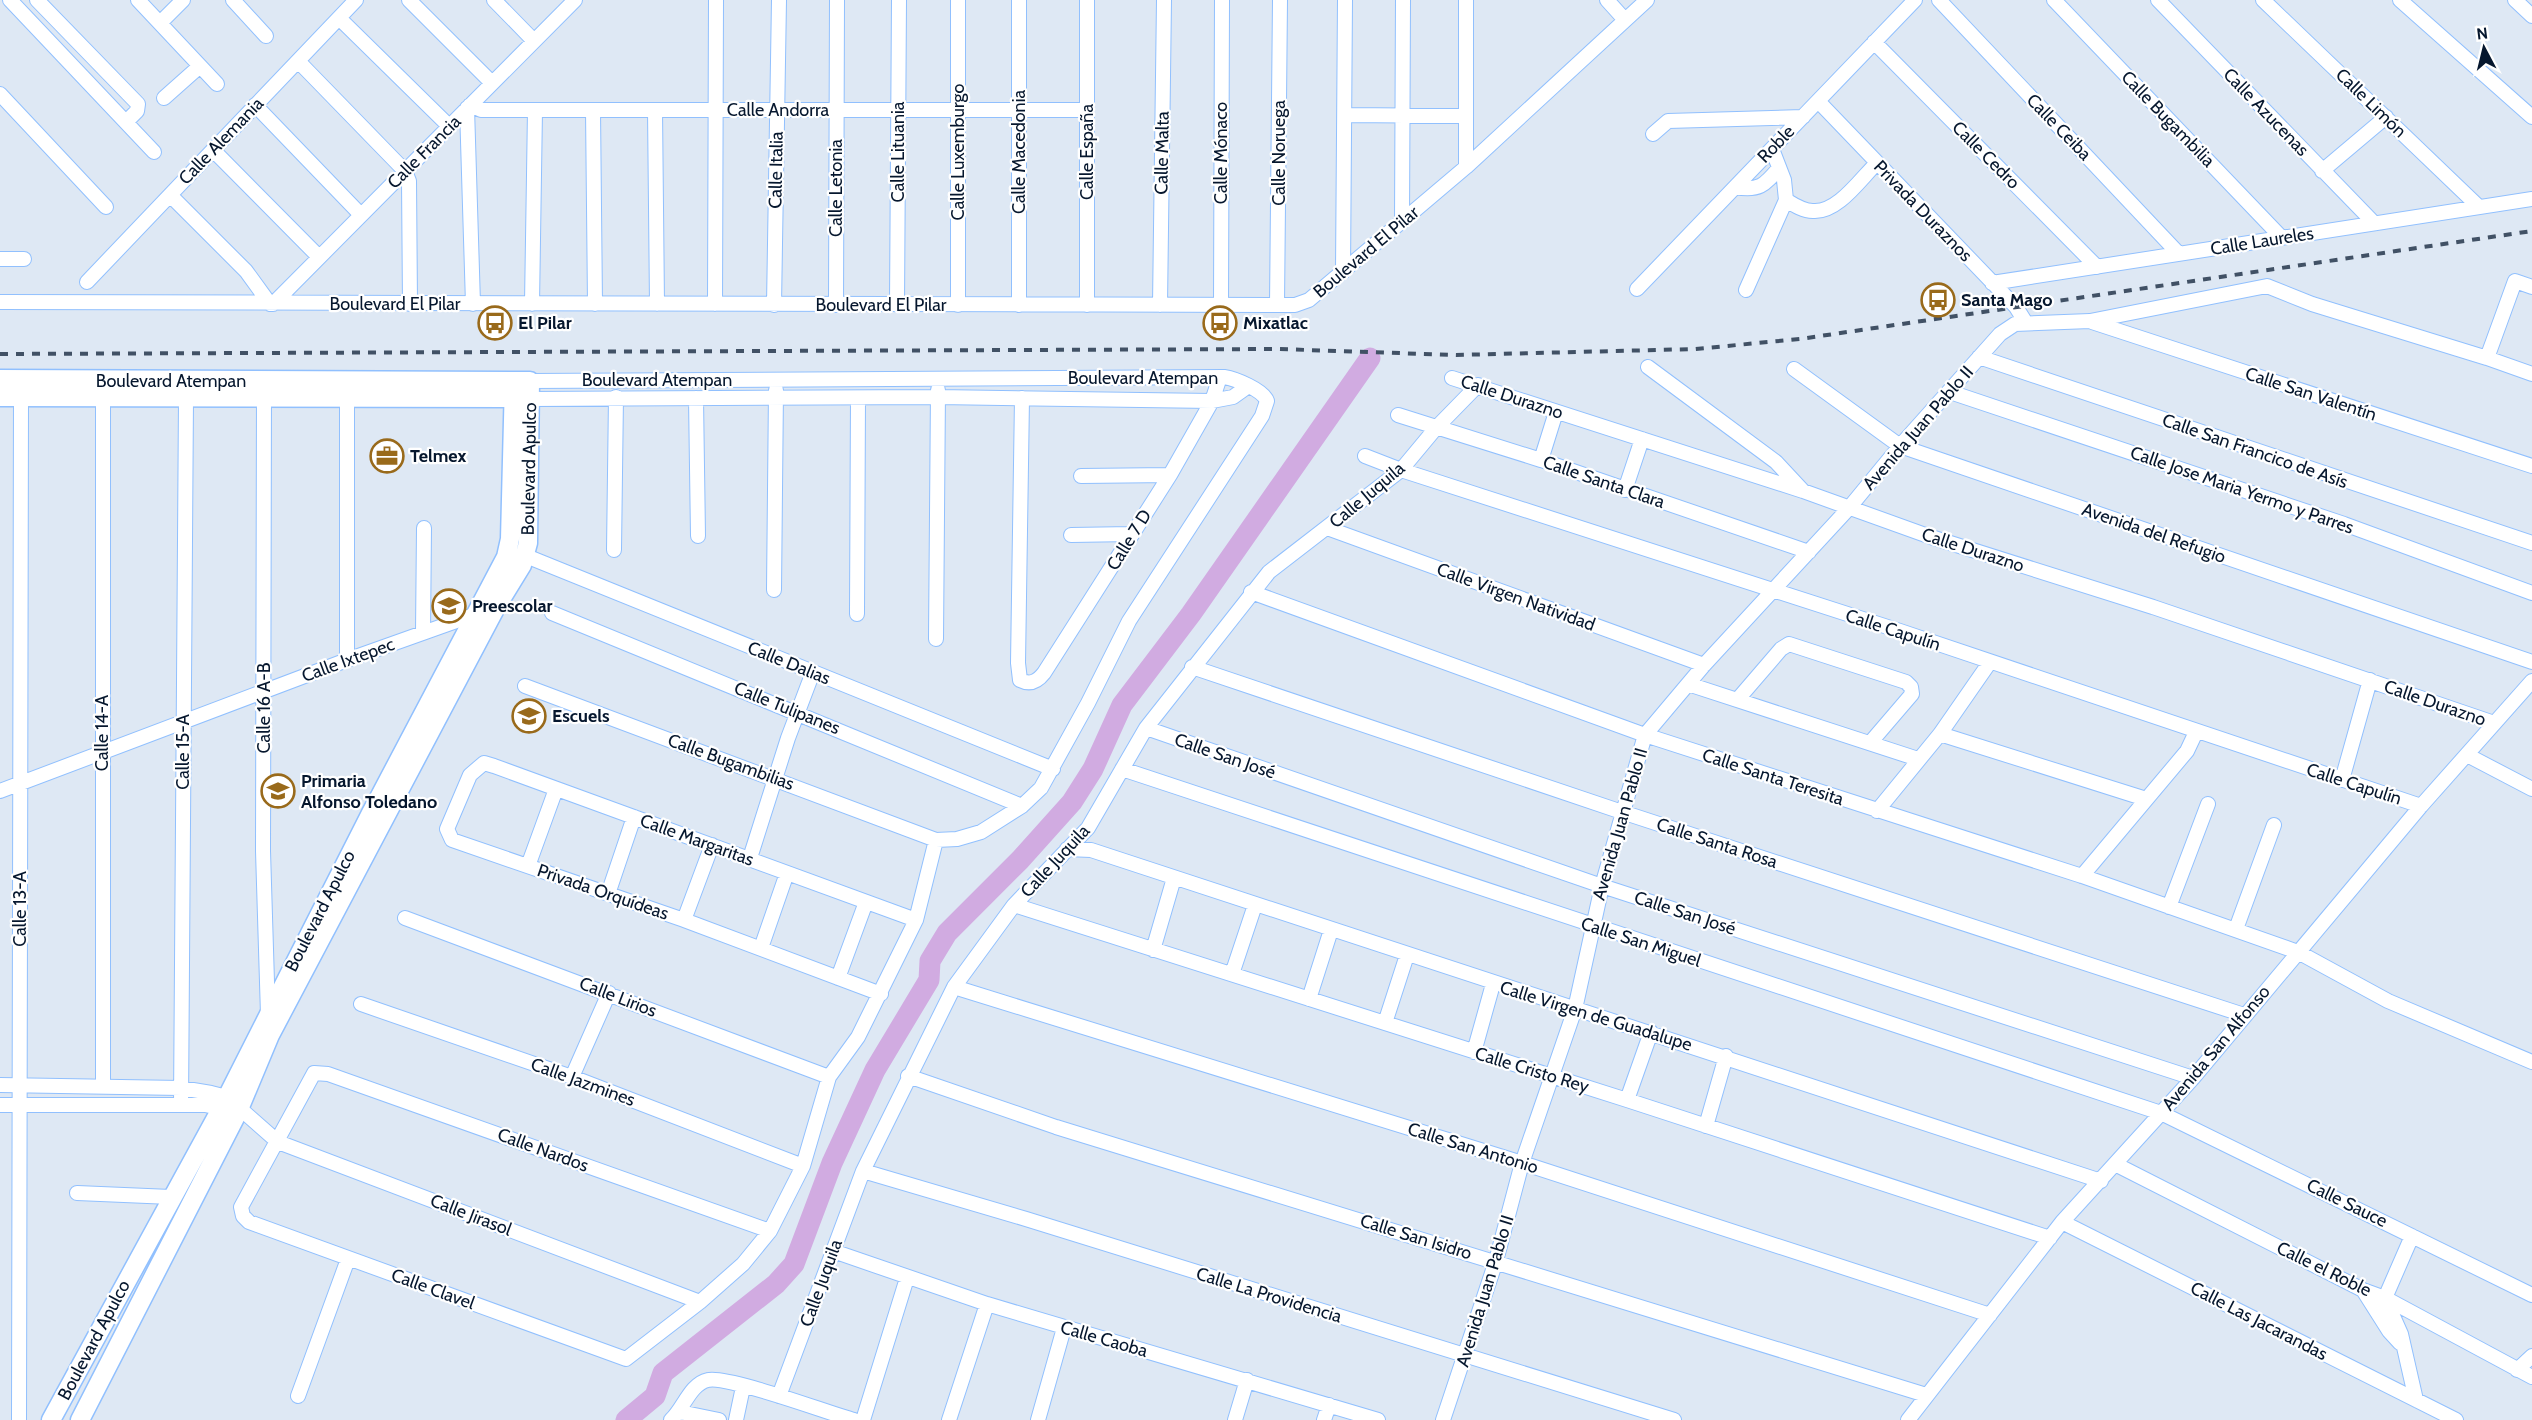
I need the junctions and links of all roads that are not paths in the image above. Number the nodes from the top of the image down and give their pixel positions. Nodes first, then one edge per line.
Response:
1 (10, 0) edge
2 (37, 0) edge
3 (138, 0) edge
4 (183, 0) edge
5 (233, 0) edge
6 (356, 0) edge
7 (409, 0) edge
8 (494, 0) edge
9 (574, 0) edge
10 (716, 0) edge
11 (779, 0) edge
12 (837, 0) edge
13 (899, 0) edge
14 (958, 0) edge
15 (1019, 0) edge
16 (1087, 0) edge
17 (1164, 0) edge
18 (1222, 0) edge
19 (1280, 0) edge
20 (1345, 0) edge
21 (1403, 0) edge
22 (1466, 0) edge
23 (1606, 0) edge
24 (1647, 0) edge
25 (1915, 0) edge
26 (1939, 0) edge
27 (2055, 0) edge
28 (2158, 0) edge
29 (2263, 0) edge
30 (2400, 0) edge
31 (2515, 0) edge
32 (2532, 16) edge
33 (339, 18) junction
34 (1625, 20) junction
35 (160, 23) junction
36 (266, 36) dead end
37 (534, 41) junction
38 (1874, 42) junction
39 (298, 61) junction
40 (200, 66) junction
41 (492, 83) junction
42 (218, 84) dead end
43 (0, 94) edge
44 (164, 98) dead end
45 (1818, 101) junction
46 (255, 105) junction
47 (469, 107) junction
48 (535, 110) junction
49 (593, 110) junction
50 (655, 110) junction
51 (716, 110) junction
52 (777, 110) junction
53 (836, 110) junction
54 (898, 110) junction
55 (958, 110) junction
56 (1019, 111) junction
57 (1087, 111) junction
58 (1346, 115) junction
59 (1402, 116) junction
60 (1466, 116) junction
61 (1803, 117) junction
62 (2386, 117) junction
63 (2532, 117) edge
64 (127, 121) junction
65 (449, 126) junction
66 (1653, 135) dead end
67 (1772, 149) junction
68 (213, 150) junction
69 (154, 152) dead end
70 (1877, 162) junction
71 (1466, 167) junction
72 (1779, 168) junction
73 (405, 171) junction
74 (2322, 171) junction
75 (1735, 187) junction
76 (170, 195) junction
77 (2532, 198) edge
78 (1786, 200) junction
79 (106, 207) dead end
80 (2479, 207) junction
81 (361, 215) junction
82 (1402, 222) junction
83 (2374, 223) junction
84 (2282, 238) junction
85 (2179, 254) junction
86 (319, 257) junction
87 (0, 259) edge
88 (24, 259) dead end
89 (2097, 267) junction
90 (1342, 272) junction
91 (87, 282) dead end
92 (1992, 282) junction
93 (2532, 287) edge
94 (1637, 289) dead end
95 (1746, 290) dead end
96 (0, 302) edge
97 (271, 304) junction
98 (410, 304) junction
99 (473, 304) junction
100 (532, 304) junction
101 (595, 304) junction
102 (657, 304) junction
103 (715, 304) junction
104 (774, 304) junction
105 (836, 305) junction
106 (897, 305) junction
107 (958, 305) junction
108 (1019, 305) junction
109 (1087, 305) junction
110 (1160, 305) junction
111 (1221, 305) junction
112 (1277, 305) junction
113 (2090, 321) junction
114 (2026, 323) junction
115 (1979, 357) junction
116 (2487, 358) junction
117 (1648, 367) dead end
118 (1794, 369) dead end
119 (2532, 374) edge
120 (1220, 377) junction
121 (1452, 378) dead end
122 (0, 379) edge
123 (776, 379) junction
124 (939, 379) junction
125 (264, 381) junction
126 (1478, 386) junction
127 (1248, 387) junction
128 (103, 388) junction
129 (522, 390) junction
130 (1950, 392) junction
131 (0, 397) edge
132 (21, 397) junction
133 (616, 397) junction
134 (776, 397) junction
135 (938, 397) junction
136 (696, 398) junction
137 (858, 398) junction
138 (1022, 398) junction
139 (186, 399) junction
140 (347, 399) junction
141 (265, 400) junction
142 (1212, 400) junction
143 (1556, 412) junction
144 (1398, 416) dead end
145 (1436, 428) junction
146 (1642, 439) junction
147 (1900, 446) junction
148 (1365, 456) dead end
149 (1541, 460) junction
150 (2532, 466) edge
151 (1401, 470) junction
152 (1170, 475) junction
153 (1081, 476) dead end
154 (1625, 490) junction
155 (1803, 491) junction
156 (1849, 508) junction
157 (424, 528) dead end
158 (1327, 528) junction
159 (1132, 534) junction
160 (1071, 535) dead end
161 (698, 536) dead end
162 (2532, 543) edge
163 (614, 550) dead end
164 (1809, 552) junction
165 (526, 556) junction
166 (774, 590) dead end
167 (1774, 591) junction
168 (1251, 592) junction
169 (2532, 593) edge
170 (495, 609) junction
171 (552, 613) dead end
172 (476, 614) junction
173 (857, 614) dead end
174 (423, 632) junction
175 (936, 639) dead end
176 (346, 660) junction
177 (2532, 662) edge
178 (1990, 663) junction
179 (1704, 665) junction
180 (1192, 667) junction
181 (813, 672) junction
182 (2370, 680) junction
183 (2532, 681) edge
184 (1688, 684) junction
185 (525, 686) dead end
186 (265, 691) junction
187 (1738, 699) junction
188 (798, 712) junction
189 (183, 722) junction
190 (2494, 723) junction
191 (1146, 728) junction
192 (2196, 732) junction
193 (1940, 734) junction
194 (1645, 735) junction
195 (1870, 743) junction
196 (102, 751) junction
197 (2467, 755) junction
198 (1918, 759) junction
199 (1053, 769) junction
200 (1122, 769) junction
201 (775, 778) junction
202 (2342, 780) junction
203 (20, 783) junction
204 (556, 789) junction
205 (2532, 789) edge
206 (0, 791) edge
207 (2146, 799) junction
208 (2208, 804) dead end
209 (1022, 806) junction
210 (2421, 806) junction
211 (1877, 811) junction
212 (1622, 812) junction
213 (634, 817) junction
214 (2274, 825) dead end
215 (1088, 828) junction
216 (447, 833) joint
217 (936, 840) junction
218 (712, 844) junction
219 (1068, 849) junction
220 (1092, 850) junction
221 (750, 858) junction
222 (528, 866) junction
223 (787, 873) junction
224 (2082, 876) junction
225 (1174, 878) junction
226 (1602, 886) junction
227 (608, 894) junction
228 (866, 902) junction
229 (1014, 905) junction
230 (1254, 905) junction
231 (2169, 907) junction
232 (405, 918) dead end
233 (684, 920) junction
234 (916, 920) junction
235 (1593, 926) junction
236 (2236, 929) junction
237 (1330, 930) junction
238 (761, 948) junction
239 (1153, 950) junction
240 (2298, 952) junction
241 (1407, 955) junction
242 (1232, 974) junction
243 (838, 978) junction
244 (1493, 984) junction
245 (954, 987) junction
246 (609, 993) junction
247 (881, 994) junction
248 (1309, 999) junction
249 (361, 1004) dead end
250 (1575, 1009) junction
251 (268, 1013) junction
252 (2244, 1015) junction
253 (1385, 1023) junction
254 (1652, 1032) junction
255 (270, 1035) junction
256 (1474, 1052) junction
257 (1726, 1056) junction
258 (2532, 1062) edge
259 (908, 1076) junction
260 (1553, 1076) junction
261 (572, 1077) junction
262 (830, 1077) junction
263 (2193, 1078) junction
264 (0, 1085) edge
265 (21, 1085) junction
266 (103, 1086) junction
267 (182, 1088) junction
268 (1628, 1100) junction
269 (0, 1105) edge
270 (182, 1105) junction
271 (21, 1106) junction
272 (235, 1109) junction
273 (2161, 1113) junction
274 (1706, 1126) junction
275 (278, 1142) junction
276 (1522, 1162) junction
277 (2115, 1164) junction
278 (803, 1166) junction
279 (863, 1172) junction
280 (2101, 1181) junction
281 (77, 1193) dead end
282 (171, 1197) junction
283 (2062, 1222) junction
284 (770, 1231) junction
285 (2412, 1236) junction
286 (2050, 1238) junction
287 (833, 1251) junction
288 (348, 1259) junction
289 (1496, 1261) junction
290 (907, 1278) junction
291 (2363, 1290) junction
292 (2532, 1295) edge
293 (2385, 1298) junction
294 (700, 1302) junction
295 (987, 1304) junction
296 (1990, 1315) junction
297 (1064, 1328) junction
298 (2404, 1347) junction
299 (1465, 1356) junction
300 (2532, 1356) edge
301 (2517, 1370) junction
302 (2532, 1377) edge
303 (1247, 1380) junction
304 (743, 1387) junction
305 (1926, 1395) junction
306 (298, 1396) dead end
307 (780, 1396) junction
308 (2416, 1400) junction
309 (1329, 1405) junction
310 (676, 1416) edge
311 (826, 1416) edge
312 (19, 1420) edge
313 (51, 1420) edge
314 (80, 1420) edge
315 (718, 1420) edge
316 (736, 1420) edge
317 (854, 1420) edge
318 (863, 1420) edge
319 (949, 1420) edge
320 (1038, 1420) edge
321 (1235, 1420) edge
322 (1324, 1420) edge
323 (1378, 1420) edge
324 (1443, 1420) edge
325 (1674, 1420) edge
326 (1908, 1420) edge
327 (2456, 1420) edge

1 - 64 street
2 - 64 street
3 - 35 street
4 - 35 street
5 - 36 street
6 - 33 street, Calle Alemania
7 - 41 street
8 - 37 street
9 - 37 street, Calle Francia
10 - 51 street
11 - 52 street, Calle Italia
12 - 53 street, Calle Letonia
13 - 54 street, Calle Lituania
14 - 55 street, Calle Luxemburgo
15 - 56 street, Calle Macedonia
16 - 57 street, Calle España
17 - 110 street, Calle Malta
18 - 111 street, Calle Mónaco
19 - 112 street, Calle Noruega
20 - 58 street
21 - 59 street
22 - 60 street
23 - 34 street
24 - 34 street, Boulevard El Pilar
25 - 38 street, Roble
26 - 85 street, Calle Ceiba
27 - 84 street, Calle Bugambilia
28 - 74 street, Calle Azucenas
29 - 62 street, Calle Limón
30 - 63 street
31 - 32 street
33 - 39 street, Calle Alemania
33 - 65 street
34 - 71 street, Boulevard El Pilar
35 - 40 street
37 - 41 street, Calle Francia
38 - 45 street, Roble
38 - 89 street, Calle Cedro
39 - 46 street, Calle Alemania
39 - 73 street
40 - 42 street
40 - 44 street
41 - 47 street, Calle Francia
43 - 79 street
45 - 61 street, Roble
45 - 70 street, Privada Duraznos
46 - 68 street, Calle Alemania
46 - 81 street
47 - 48 street, Calle Andorra
47 - 65 street, Calle Francia
47 - 99 street
48 - 49 street, Calle Andorra
48 - 100 street
49 - 50 street, Calle Andorra
49 - 101 street
50 - 51 street, Calle Andorra
50 - 102 street
51 - 52 street, Calle Andorra
51 - 103 street
52 - 53 street, Calle Andorra
52 - 104 street, Calle Italia
53 - 54 street, Calle Andorra
53 - 105 street, Calle Letonia
54 - 55 street, Calle Andorra
54 - 106 street, Calle Lituania
55 - 56 street, Calle Andorra
55 - 107 street, Calle Luxemburgo
56 - 57 street, Calle Andorra
56 - 108 street, Calle Macedonia
57 - 109 street, Calle España
58 - 59 street
58 - 90 street
59 - 60 street
59 - 82 street
60 - 71 street
61 - 66 street
61 - 67 street, Roble
62 - 74 street
62 - 80 street, Calle Limón
64 - 69 street
65 - 73 street, Calle Francia
67 - 72 street
67 - 75 street, Roble
68 - 76 street, Calle Alemania
68 - 86 street
70 - 78 street
70 - 92 street, Privada Duraznos
71 - 82 street, Boulevard El Pilar
72 - 75 street
72 - 78 street
73 - 81 street, Calle Francia
73 - 98 street
74 - 83 street, Calle Azucenas
75 - 94 street, Roble
76 - 91 street, Calle Alemania
76 - 97 street
77 - 80 street, Calle Laureles
78 - 95 street
80 - 83 street, Calle Laureles
81 - 86 street, Calle Francia
82 - 90 street, Boulevard El Pilar
83 - 84 street, Calle Laureles
84 - 85 street, Calle Laureles
85 - 89 street, Calle Laureles
86 - 97 street, Calle Francia
87 - 88 street
89 - 92 street, Calle Laureles
90 - 112 street, Boulevard El Pilar
92 - 114 street, Privada Duraznos
93 - 116 street
96 - 97 street, Boulevard El Pilar
97 - 98 street, Boulevard El Pilar
98 - 99 street, Boulevard El Pilar
99 - 100 street, Boulevard El Pilar
100 - 101 street, Boulevard El Pilar
101 - 102 street, Boulevard El Pilar
102 - 103 street, Boulevard El Pilar
103 - 104 street, Boulevard El Pilar
104 - 105 street, Boulevard El Pilar
105 - 106 street, Boulevard El Pilar
106 - 107 street, Boulevard El Pilar
107 - 108 street, Boulevard El Pilar
108 - 109 street, Boulevard El Pilar
109 - 110 street, Boulevard El Pilar
110 - 111 street, Boulevard El Pilar
111 - 112 street, Boulevard El Pilar
113 - 114 street
113 - 116 street
113 - 150 street, Calle San Valentín
114 - 115 street, Avenida Juan Pablo II
115 - 130 street, Avenida Juan Pablo II
115 - 162 street, Calle San Francico de Asís
116 - 119 street
117 - 155 street
118 - 147 street, Avenida del Refugio
120 - 124 street, Boulevard Atempan
120 - 127 street, Boulevard Atempan
120 - 142 street, Calle 7 D
121 - 126 street, Calle Durazno
122 - 128 street, Boulevard Atempan
123 - 124 street, Boulevard Atempan
123 - 129 street, Boulevard Atempan
123 - 134 street
124 - 135 street
125 - 128 street, Boulevard Atempan
125 - 129 street, Boulevard Atempan
125 - 141 street, Calle 16 A-B
126 - 143 street, Calle Durazno
126 - 145 street, Calle Juquila
127 - 142 street, Boulevard Atempan
127 - 199 street
128 - 132 street, Boulevard Atempan
128 - 139 street, Boulevard Atempan
128 - 196 street, Calle 14-A
129 - 133 street, Boulevard Atempan
129 - 140 street, Boulevard Atempan
129 - 165 street, Boulevard Apulco
129 - 172 street, Boulevard Apulco
130 - 147 street, Avenida Juan Pablo II
130 - 169 street, Calle Jose Maria Yermo y Parres
131 - 132 street, Boulevard Atempan
132 - 203 street, Calle 13-A
133 - 136 street, Boulevard Atempan
133 - 163 street
134 - 136 street, Boulevard Atempan
134 - 137 street, Boulevard Atempan
134 - 166 street
135 - 137 street, Boulevard Atempan
135 - 138 street, Boulevard Atempan
135 - 175 street
136 - 161 street
137 - 173 street
138 - 142 street, Boulevard Atempan
138 - 159 street, Calle 7 D
139 - 141 street, Boulevard Atempan
139 - 189 street, Calle 15-A
140 - 141 street, Boulevard Atempan
140 - 176 street
141 - 186 street, Calle 16 A-B
142 - 152 street, Calle 7 D
143 - 146 street, Calle Durazno
143 - 149 street
144 - 145 street, Calle Santa Clara
145 - 149 street, Calle Santa Clara
145 - 151 street, Calle Juquila
146 - 154 street
146 - 155 street, Calle Durazno
147 - 156 street, Avenida Juan Pablo II
147 - 177 street, Avenida del Refugio
148 - 151 street, Calle Capulín
149 - 154 street, Calle Santa Clara
151 - 158 street, Calle Juquila
151 - 167 street, Calle Capulín
152 - 153 street
152 - 159 street, Calle 7 D
154 - 164 street, Calle Santa Clara
155 - 156 street, Calle Durazno
156 - 164 street, Avenida Juan Pablo II
156 - 182 street, Calle Durazno
157 - 174 street
158 - 168 street, Calle Juquila
158 - 179 street, Calle Virgen Natividad
159 - 160 street
164 - 167 street, Avenida Juan Pablo II
165 - 170 street, Boulevard Apulco
165 - 181 street, Calle Dalias
167 - 178 street, Calle Capulín
167 - 179 street, Avenida Juan Pablo II
168 - 180 street, Calle Juquila
168 - 194 street, Calle Santa Teresita
170 - 172 street, Calle Ixtepec
170 - 255 street, Boulevard Apulco
171 - 188 street, Calle Tulipanes
172 - 174 street, Calle Ixtepec
172 - 251 street, Boulevard Apulco
174 - 176 street, Calle Ixtepec
176 - 186 street, Calle Ixtepec
178 - 192 street, Calle Capulín
178 - 193 street
179 - 184 street, Avenida Juan Pablo II
180 - 191 street, Calle Juquila
180 - 212 street, Calle Santa Rosa
181 - 188 street
181 - 199 street, Calle Dalias
182 - 190 street, Calle Durazno
182 - 202 street
183 - 190 street, Avenida San Alfonso
184 - 187 street
184 - 194 street, Avenida Juan Pablo II
185 - 201 street, Calle Bugambilias
186 - 189 street, Calle Ixtepec
186 - 251 street, Calle 16 A-B
187 - 195 street
187 - 195 street
188 - 201 street
188 - 209 street, Calle Tulipanes
189 - 196 street, Calle Ixtepec
189 - 267 street, Calle 15-A
190 - 197 street, Avenida San Alfonso
191 - 200 street, Calle Juquila
191 - 226 street, Calle San José
192 - 202 street, Calle Capulín
192 - 207 street
193 - 198 street
193 - 207 street
194 - 211 street, Calle Santa Teresita
194 - 212 street, Avenida Juan Pablo II
195 - 198 street
196 - 203 street, Calle Ixtepec
196 - 266 street, Calle 14-A
197 - 205 street
197 - 210 street, Avenida San Alfonso
198 - 211 street
199 - 209 street
200 - 215 street, Calle Juquila
200 - 235 street, Calle San Miguel
201 - 217 street, Calle Bugambilias
201 - 221 street
202 - 210 street, Calle Capulín
203 - 206 street, Calle Ixtepec
203 - 265 street, Calle 13-A
204 - 213 street, Calle Margaritas
204 - 216 street, Calle Margaritas
204 - 222 street
207 - 224 street
208 - 231 street
209 - 217 street
210 - 240 street, Avenida San Alfonso
211 - 224 street, Calle Santa Teresita
212 - 226 street, Avenida Juan Pablo II
212 - 252 street, Calle Santa Rosa
213 - 218 street, Calle Margaritas
213 - 227 street
214 - 236 street
215 - 219 street, Calle Juquila
215 - 220 street
216 - 222 street, Privada Orquídeas
217 - 234 street
218 - 221 street, Calle Margaritas
218 - 233 street
219 - 220 street, Calle Virgen de Guadalupe
219 - 229 street, Calle Juquila
220 - 225 street, Calle Virgen de Guadalupe
221 - 223 street, Calle Margaritas
222 - 227 street, Privada Orquídeas
223 - 228 street, Calle Margaritas
223 - 238 street
224 - 231 street, Calle Santa Teresita
225 - 230 street, Calle Virgen de Guadalupe
225 - 239 street
226 - 235 street, Avenida Juan Pablo II
226 - 263 street, Calle San José
227 - 233 street, Privada Orquídeas
228 - 234 street, Calle Margaritas
228 - 243 street
229 - 239 street, Calle Cristo Rey
229 - 245 street, Calle Juquila
230 - 237 street, Calle Virgen de Guadalupe
230 - 242 street
231 - 236 street, Calle Santa Teresita
232 - 246 street, Calle Lirios
233 - 238 street, Privada Orquídeas
234 - 247 street
235 - 250 street, Avenida Juan Pablo II
235 - 273 street, Calle San Miguel
236 - 240 street, Calle Santa Teresita
237 - 241 street, Calle Virgen de Guadalupe
237 - 248 street
238 - 243 street, Privada Orquídeas
239 - 242 street, Calle Cristo Rey
240 - 252 street, Avenida San Alfonso
240 - 258 street, Calle Santa Teresita
241 - 244 street, Calle Virgen de Guadalupe
241 - 253 street
242 - 248 street, Calle Cristo Rey
243 - 247 street, Privada Orquídeas
244 - 250 street, Calle Virgen de Guadalupe
244 - 256 street
245 - 259 street, Calle Juquila
245 - 276 street, Calle San Antonio
246 - 261 street
246 - 262 street, Calle Lirios
247 - 262 street
248 - 253 street, Calle Cristo Rey
249 - 261 street, Calle Jazmines
250 - 254 street, Calle Virgen de Guadalupe
250 - 260 street, Avenida Juan Pablo II
251 - 255 street, Calle 16 A-B
251 - 272 street, Boulevard Apulco
252 - 263 street, Avenida San Alfonso
253 - 256 street, Calle Cristo Rey
254 - 257 street, Calle Virgen de Guadalupe
254 - 268 street
255 - 272 street, Boulevard Apulco
256 - 260 street, Calle Cristo Rey
257 - 274 street
257 - 280 street, Calle Virgen de Guadalupe
259 - 279 street, Calle Juquila
259 - 289 street, Calle San Isidro
260 - 268 street, Calle Cristo Rey
260 - 276 street, Avenida Juan Pablo II
261 - 278 street, Calle Jazmines
262 - 278 street
263 - 273 street, Avenida San Alfonso
264 - 265 street
265 - 266 street
265 - 271 street, Calle 13-A
266 - 267 street
267 - 270 street, Calle 15-A
267 - 272 street
268 - 274 street, Calle Cristo Rey
269 - 271 street
270 - 271 street
270 - 272 street
271 - 312 street, Calle 13-A
272 - 275 street, Calle Jirasol
272 - 282 street, Boulevard Apulco
272 - 314 street, Boulevard Apulco
273 - 277 street, Avenida San Alfonso
273 - 285 street, Calle Sauce
274 - 286 street, Calle Cristo Rey
275 - 284 street, Calle Nardos
275 - 288 street, Calle Clavel
275 - 294 street, Calle Jirasol
276 - 289 street, Avenida Juan Pablo II
276 - 296 street, Calle San Antonio
277 - 280 street, Avenida San Alfonso
277 - 291 street, Calle el Roble
278 - 284 street
279 - 287 street, Calle Juquila
279 - 299 street, Calle La Providencia
280 - 283 street, Avenida San Alfonso
281 - 282 street
282 - 313 street, Boulevard Apulco
283 - 286 street, Avenida San Alfonso
283 - 308 street, Calle Las Jacarandas
284 - 294 street
285 - 292 street, Calle Sauce
285 - 293 street
286 - 296 street, Avenida San Alfonso
287 - 290 street, Calle Caoba
287 - 307 street, Calle Juquila
288 - 294 street, Calle Clavel
288 - 306 street
289 - 299 street, Avenida Juan Pablo II
289 - 305 street, Calle San Isidro
290 - 295 street, Calle Caoba
290 - 318 street
291 - 293 street, Calle el Roble
291 - 298 street
293 - 298 street
293 - 301 street, Calle el Roble
295 - 297 street, Calle Caoba
295 - 319 street
296 - 305 street, Avenida San Alfonso
297 - 303 street, Calle Caoba
297 - 320 street
298 - 308 street
299 - 324 street, Avenida Juan Pablo II
299 - 325 street, Calle La Providencia
300 - 301 street
301 - 302 street, Calle el Roble
303 - 309 street, Calle Caoba
303 - 321 street
304 - 307 street
304 - 310 street
304 - 316 street
305 - 326 street, Avenida San Alfonso
307 - 311 street
308 - 327 street, Calle Las Jacarandas
309 - 322 street
309 - 323 street, Calle Caoba
310 - 315 street
311 - 317 street

